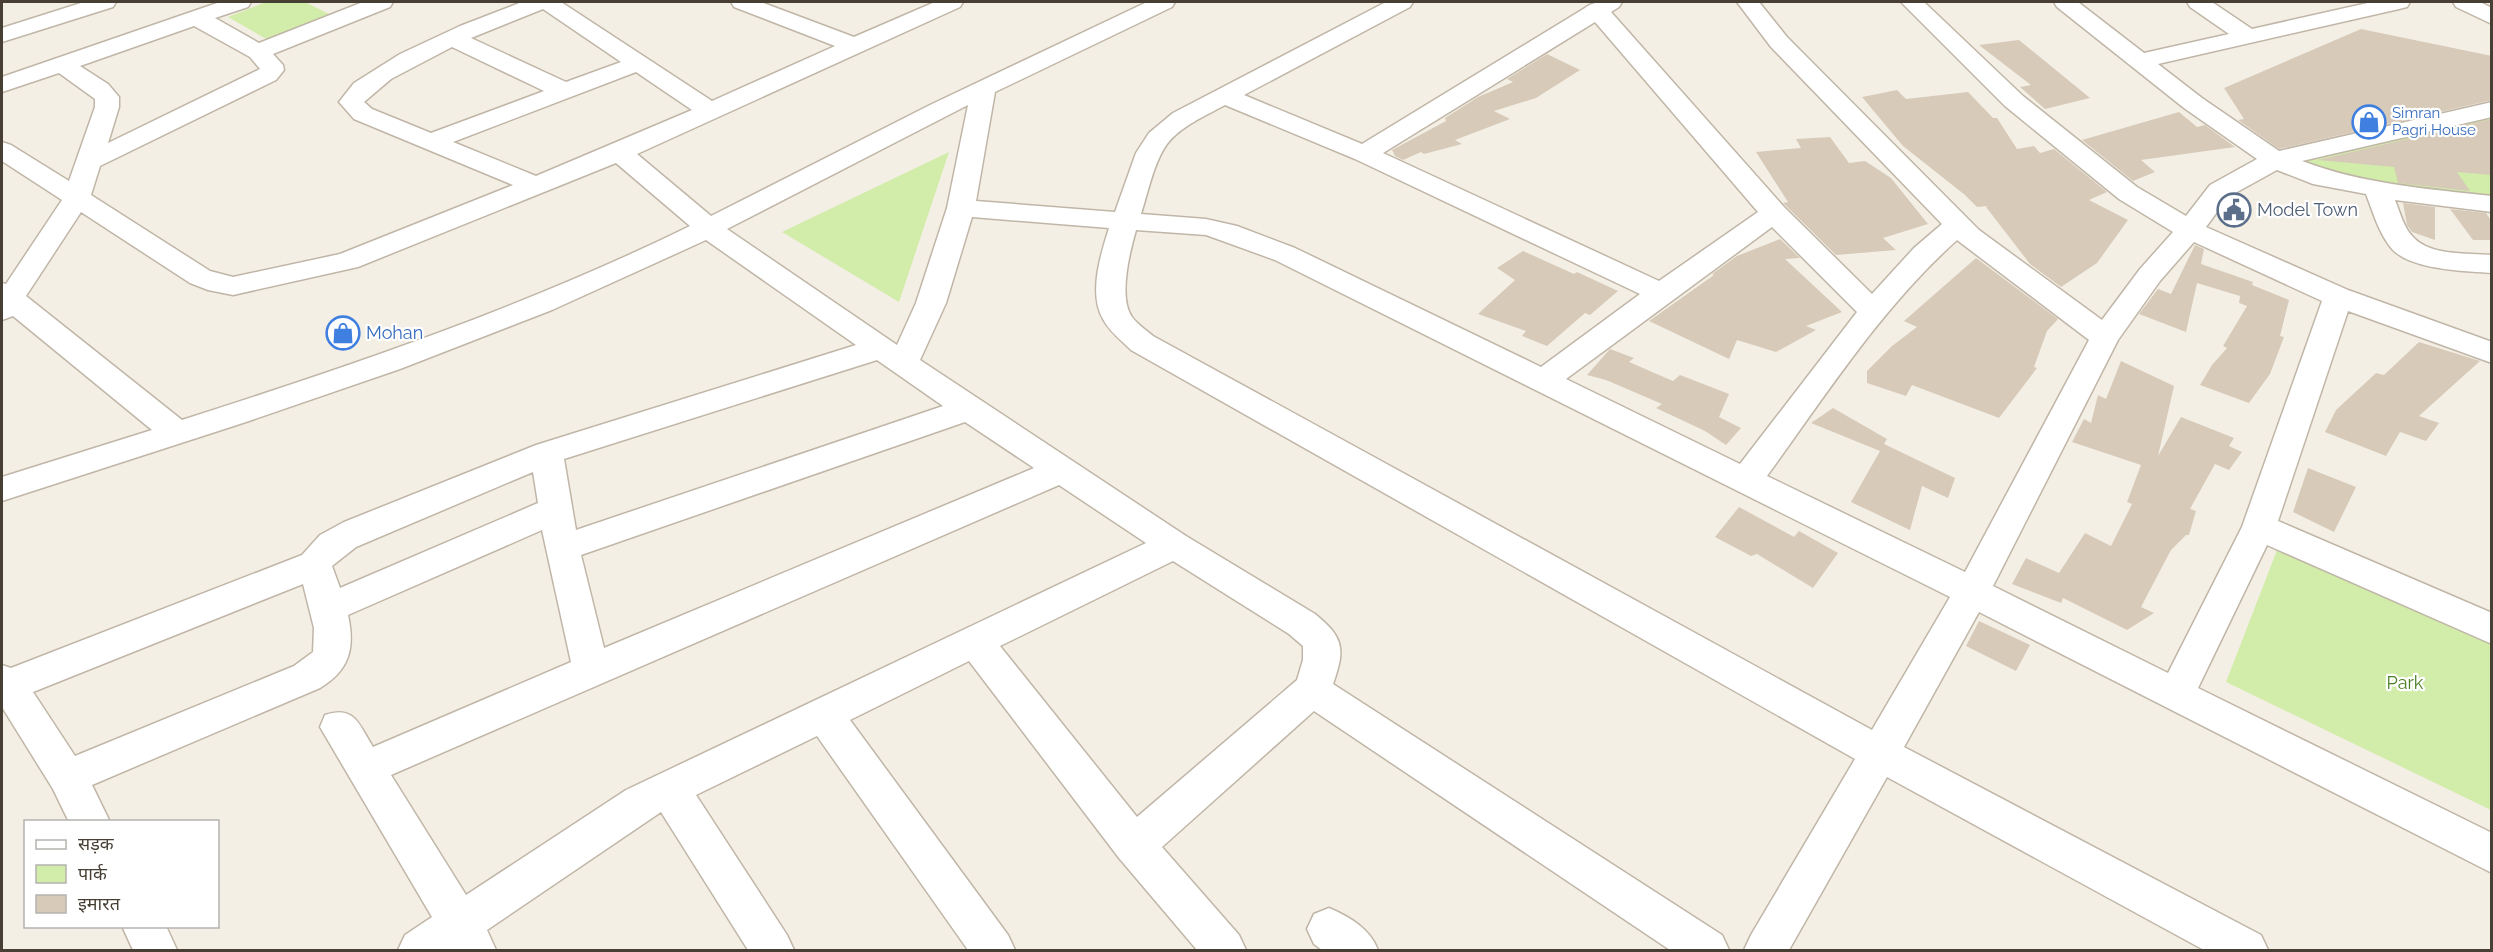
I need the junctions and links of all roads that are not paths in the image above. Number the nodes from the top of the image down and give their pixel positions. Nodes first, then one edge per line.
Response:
1 (105, 2) edge
2 (240, 2) edge
3 (382, 2) edge
4 (541, 2) edge
5 (547, 2) edge
6 (742, 2) edge
7 (952, 2) edge
8 (1164, 2) edge
9 (1402, 2) edge
10 (1748, 2) edge
11 (1912, 2) edge
12 (2065, 2) edge
13 (2198, 2) edge
14 (2398, 2) edge
15 (2464, 2) edge
16 (1603, 5) edge
17 (350, 6) edge
18 (196, 17) junction
19 (2492, 17) edge
20 (2, 35) edge
21 (2247, 36) junction
22 (453, 38) junction
23 (856, 46) junction
24 (258, 52) junction
25 (2140, 61) junction
26 (62, 64) junction
27 (638, 64) junction
28 (2, 85) edge
29 (984, 89) junction
30 (564, 92) junction
31 (1224, 96) junction
32 (2492, 109) edge
33 (710, 111) junction
34 (432, 141) junction
35 (2, 150) edge
36 (619, 152) junction
37 (1364, 154) junction
38 (2276, 160) junction
39 (88, 162) junction
40 (535, 185) junction
41 (2376, 188) junction
42 (76, 199) junction
43 (2492, 204) edge
44 (961, 208) junction
45 (1774, 213) junction
46 (1126, 220) junction
47 (1958, 224) junction
48 (709, 229) junction
49 (2190, 230) junction
50 (2492, 264) edge
51 (1661, 293) junction
52 (2338, 297) junction
53 (5, 300) edge
54 (1873, 311) junction
55 (2105, 337) junction
56 (2492, 353) edge
57 (893, 355) junction
58 (1543, 381) junction
59 (969, 409) junction
60 (177, 433) junction
61 (547, 453) junction
62 (1062, 470) junction
63 (1746, 480) junction
64 (2, 489) edge
65 (555, 510) junction
66 (2259, 527) junction
67 (1174, 545) junction
68 (562, 548) junction
69 (314, 565) junction
70 (1972, 592) junction
71 (329, 608) junction
72 (2492, 629) edge
73 (974, 642) junction
74 (591, 670) junction
75 (5, 683) edge
76 (1312, 690) junction
77 (2176, 694) junction
78 (824, 714) junction
79 (339, 727) dead end
80 (1881, 754) junction
81 (366, 768) junction
82 (67, 777) junction
83 (669, 789) junction
84 (89, 820) edge
85 (1134, 845) junction
86 (2492, 854) edge
87 (144, 928) edge
88 (466, 936) edge
89 (155, 951) edge
90 (420, 951) edge
91 (772, 951) edge
92 (993, 951) edge
93 (1224, 951) edge
94 (1707, 951) edge
95 (1766, 951) edge
96 (2246, 951) edge

1 - 20 street
2 - 18 street
3 - 17 street
4 - 22 street
5 - 27 street
6 - 23 street
7 - 23 street
8 - 29 street
9 - 31 street
10 - 47 street
11 - 49 street
12 - 25 street
13 - 21 street
14 - 21 street
15 - 19 street
16 - 37 street
16 - 45 street
17 - 24 street
18 - 24 street
18 - 26 street
21 - 25 street
22 - 30 street
22 - 34 street
23 - 33 street
24 - 39 street
25 - 38 street
26 - 28 street
26 - 39 street
27 - 30 street
27 - 33 street
29 - 44 street
29 - 48 street
30 - 34 street
31 - 37 street
31 - 46 street
32 - 38 street
33 - 36 street
34 - 40 street
35 - 42 street
36 - 40 street
36 - 48 street
37 - 51 street
38 - 41 street
38 - 49 street
39 - 42 street
40 - 42 street
41 - 43 street
41 - 50 street
42 - 53 street
44 - 46 street
44 - 57 street
45 - 51 street
45 - 54 street
46 - 58 street
46 - 80 street
47 - 54 street
47 - 55 street
48 - 57 street
48 - 60 street
49 - 52 street
49 - 55 street
51 - 58 street
52 - 56 street
52 - 66 street
53 - 60 street
54 - 63 street
55 - 70 street
57 - 59 street
57 - 61 street
58 - 63 street
59 - 62 street
59 - 68 street
60 - 64 street
61 - 65 street
61 - 69 street
62 - 67 street
62 - 74 street
63 - 70 street
65 - 68 street
65 - 71 street
66 - 72 street
66 - 77 street
67 - 73 street
67 - 76 street
68 - 74 street
69 - 71 street
69 - 75 street
70 - 77 street
70 - 80 street
71 - 82 street
73 - 78 street
73 - 85 street
74 - 81 street
75 - 82 street
76 - 85 street
76 - 94 street
77 - 86 street
78 - 83 street
78 - 92 street
79 - 81 street
80 - 95 street
80 - 96 street
81 - 88 street
82 - 84 street
83 - 88 street
83 - 91 street
85 - 93 street
87 - 89 street
88 - 90 street

